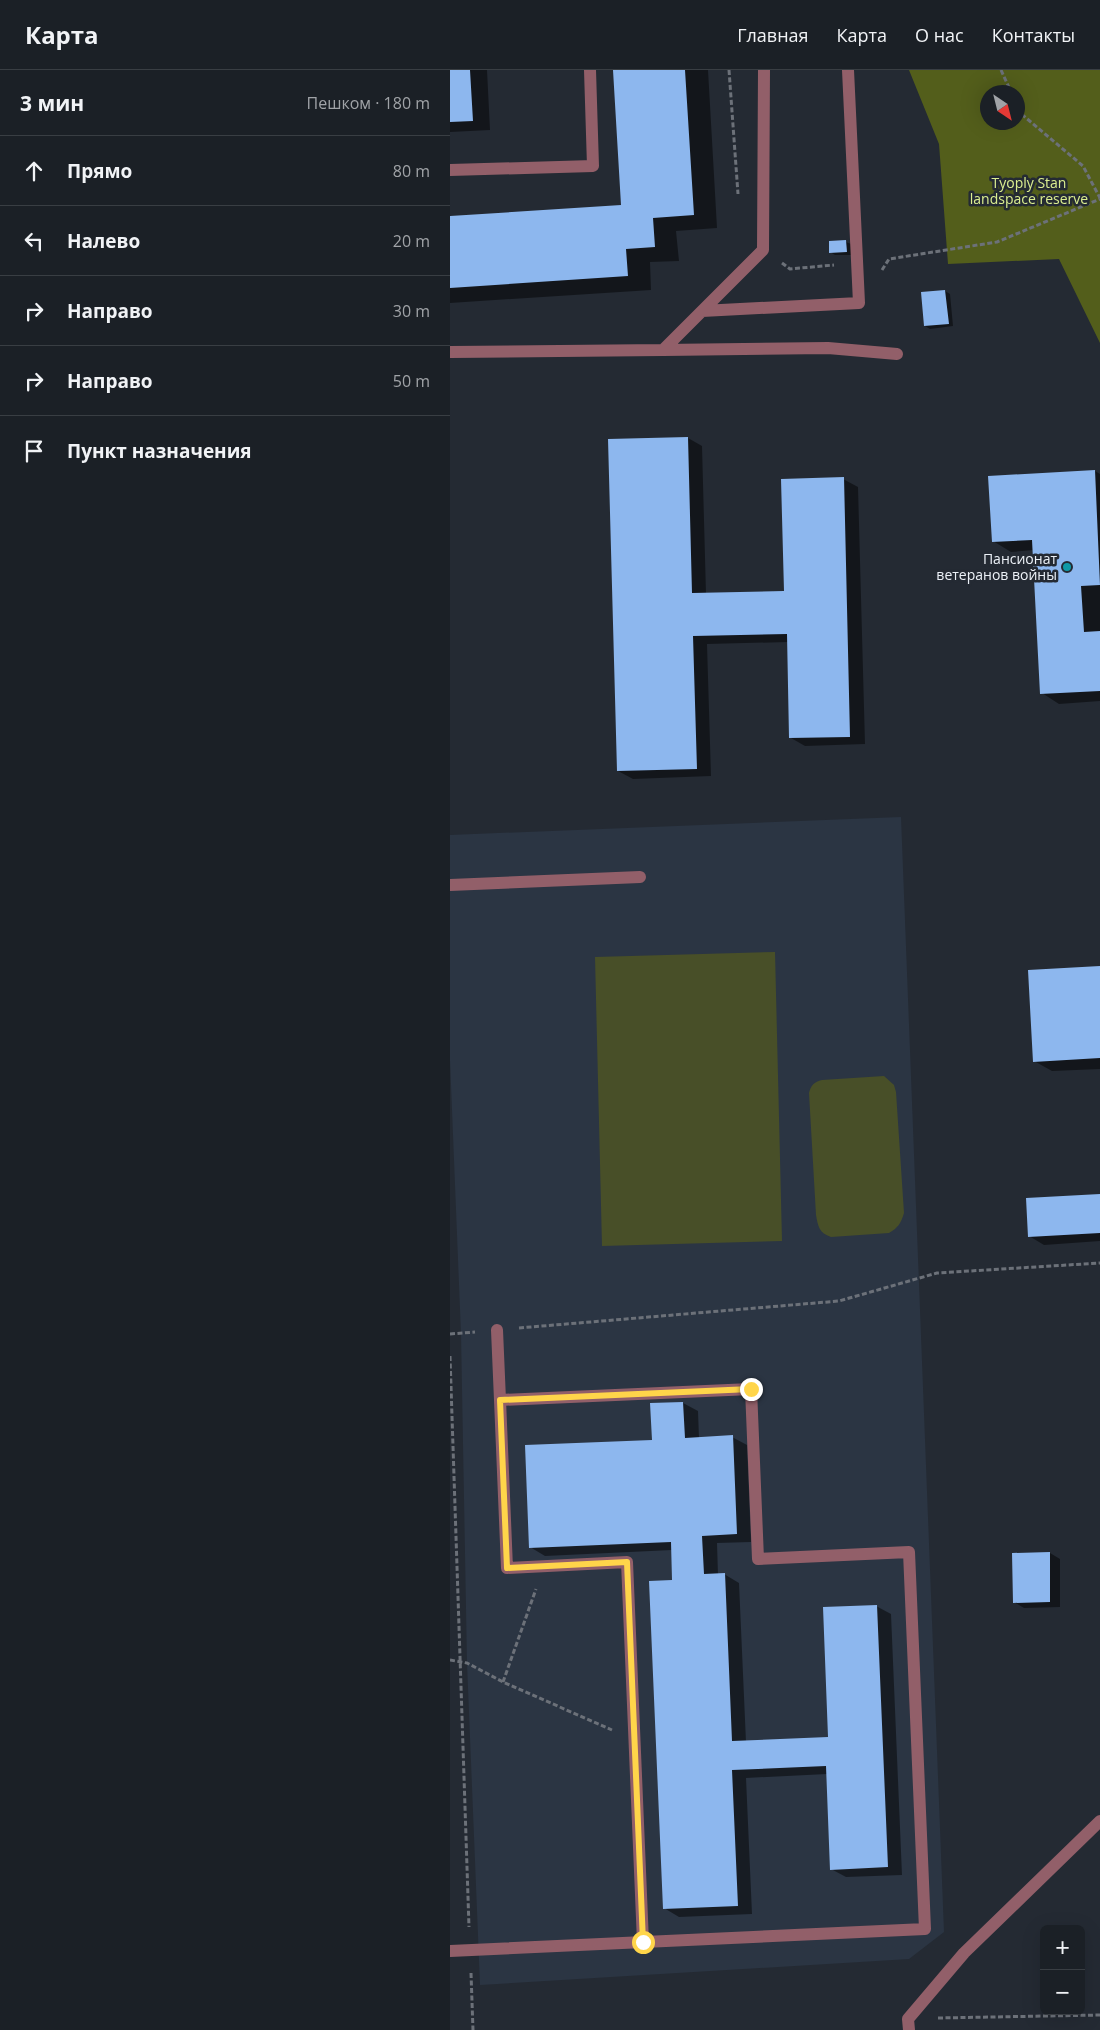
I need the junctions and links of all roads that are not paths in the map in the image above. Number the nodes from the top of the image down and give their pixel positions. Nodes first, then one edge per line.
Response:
1 (590, 70) edge
2 (764, 70) edge
3 (848, 70) edge
4 (450, 170) edge
5 (702, 311) junction
6 (662, 350) junction
7 (450, 352) edge
8 (897, 354) dead end
9 (640, 877) dead end
10 (450, 885) edge
11 (497, 1330) road end
12 (500, 1400) junction
13 (1100, 1821) edge
14 (643, 1942) junction
15 (450, 1951) edge
16 (908, 2024) edge

1 - 4 lane
2 - 5 lane
3 - 5 lane
5 - 6 lane
6 - 7 lane
6 - 8 lane
9 - 10 lane
11 - 12 lane
12 - 14 lane
12 - 14 lane
13 - 16 lane
14 - 15 lane

